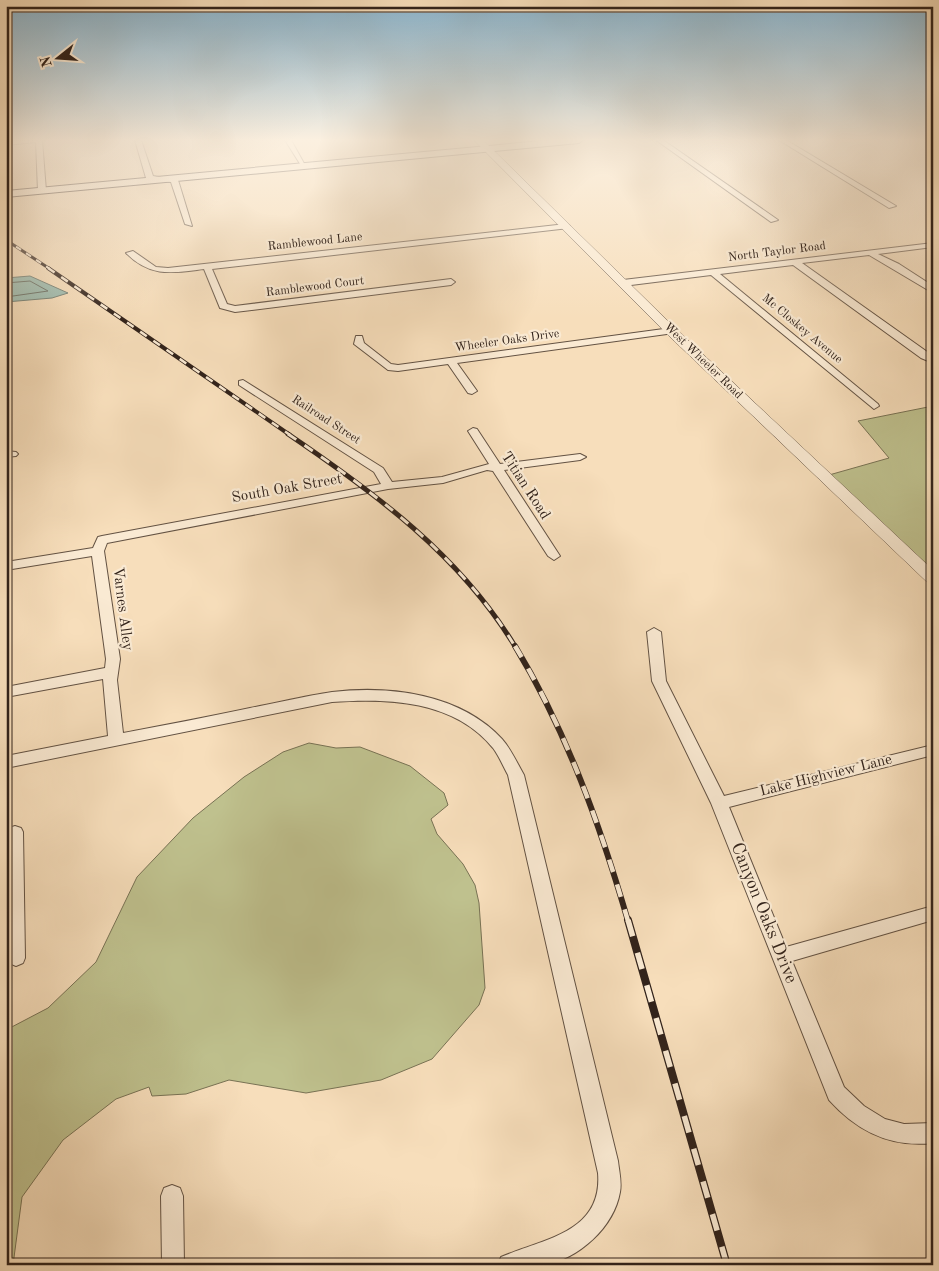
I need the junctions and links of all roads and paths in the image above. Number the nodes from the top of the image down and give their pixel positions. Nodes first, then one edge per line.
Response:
1 (181, 199) edge
2 (539, 199) edge
3 (744, 199) edge
4 (881, 199) edge
5 (892, 206) dead end
6 (774, 220) dead end
7 (189, 224) dead end
8 (566, 226) junction
9 (933, 244) edge
10 (869, 252) junction
11 (130, 254) dead end
12 (794, 262) junction
13 (207, 267) junction
14 (713, 272) junction
15 (451, 282) dead end
16 (624, 283) junction
17 (933, 290) edge
18 (671, 331) junction
19 (359, 338) dead end
20 (933, 360) edge
21 (451, 361) junction
22 (243, 382) dead end
23 (472, 392) dead end
24 (874, 406) dead end
25 (473, 431) dead end
26 (580, 457) dead end
27 (495, 468) junction
28 (388, 486) junction
29 (98, 551) junction
30 (554, 556) dead end
31 (6, 566) edge
32 (933, 579) edge
33 (654, 632) dead end
34 (110, 671) junction
35 (6, 692) edge
36 (116, 740) junction
37 (933, 750) edge
38 (6, 762) edge
39 (719, 802) junction
40 (16, 832) dead end
41 (11, 896) edge
42 (933, 913) edge
43 (781, 956) junction
44 (16, 958) dead end
45 (933, 1133) edge
46 (172, 1196) dead end
47 (173, 1265) edge
48 (509, 1265) edge

1 - 7 street
2 - 8 street, West Wheeler Road
3 - 6 street
4 - 5 street
8 - 13 street, Ramblewood Lane
8 - 16 street, West Wheeler Road
9 - 10 street, North Taylor Road
10 - 12 street, North Taylor Road
10 - 17 street
11 - 13 street, Ramblewood Lane
12 - 14 street, North Taylor Road
12 - 20 street
13 - 15 street, Ramblewood Court
14 - 16 street, North Taylor Road
14 - 24 street, Mc Closkey Avenue
16 - 18 street, West Wheeler Road
18 - 21 street, Wheeler Oaks Drive
18 - 32 street, West Wheeler Road
19 - 21 street, Wheeler Oaks Drive
21 - 23 street
22 - 28 street, Railroad Street
25 - 27 street, Titian Road
26 - 27 street, South Oak Street
27 - 28 street, South Oak Street
27 - 30 street, Titian Road
28 - 29 street, South Oak Street
29 - 31 street
29 - 34 street, Varnes Alley
33 - 39 street, Canyon Oaks Drive
34 - 35 street
34 - 36 street, Varnes Alley
36 - 38 street
36 - 48 street
37 - 39 street, Lake Highview Lane
39 - 43 street, Canyon Oaks Drive
40 - 41 street
41 - 44 street
42 - 43 street
43 - 45 street, Canyon Oaks Drive
46 - 47 street

